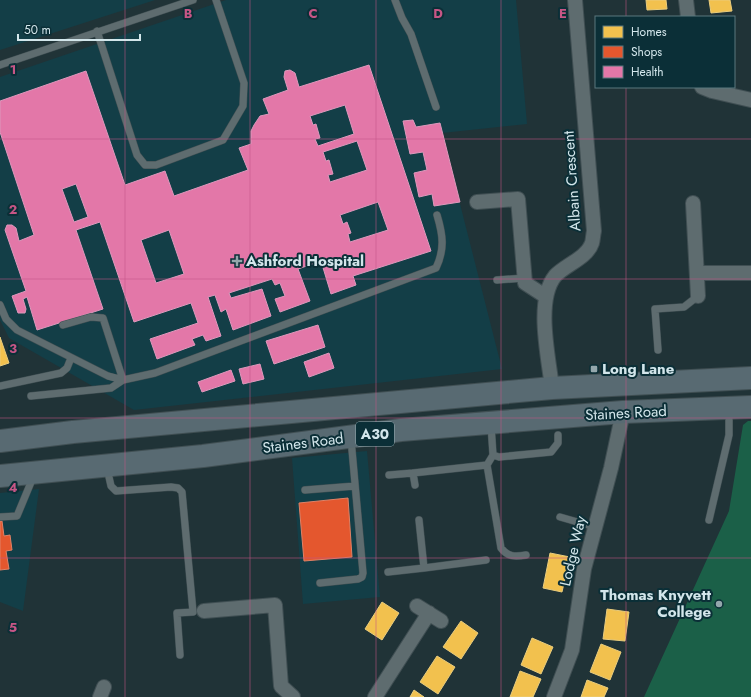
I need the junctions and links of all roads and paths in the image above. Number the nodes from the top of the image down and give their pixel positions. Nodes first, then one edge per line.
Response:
1 (193, 0) edge
2 (216, 0) edge
3 (395, 0) edge
4 (575, 0) edge
5 (686, 0) edge
6 (688, 16) edge
7 (97, 32) junction
8 (0, 65) edge
9 (704, 88) edge
10 (751, 100) edge
11 (436, 107) dead end
12 (477, 202) dead end
13 (693, 203) dead end
14 (437, 215) dead end
15 (751, 273) edge
16 (698, 274) junction
17 (524, 278) junction
18 (497, 280) dead end
19 (545, 296) junction
20 (698, 296) joint
21 (0, 305) edge
22 (63, 325) dead end
23 (658, 350) dead end
24 (71, 358) junction
25 (751, 378) edge
26 (123, 380) junction
27 (0, 386) edge
28 (552, 388) junction
29 (31, 396) dead end
30 (751, 407) edge
31 (729, 408) junction
32 (623, 412) junction
33 (491, 423) junction
34 (558, 435) dead end
35 (351, 437) junction
36 (0, 441) edge
37 (493, 455) junction
38 (487, 465) junction
39 (107, 466) junction
40 (414, 473) junction
41 (35, 474) junction
42 (389, 475) dead end
43 (0, 476) edge
44 (415, 485) dead end
45 (355, 486) junction
46 (305, 490) dead end
47 (0, 516) edge
48 (560, 518) dead end
49 (419, 520) dead end
50 (709, 520) dead end
51 (595, 526) junction
52 (526, 555) dead end
53 (486, 560) dead end
54 (424, 568) junction
55 (388, 572) dead end
56 (320, 583) dead end
57 (204, 611) dead end
58 (429, 613) dead end
59 (180, 655) dead end
60 (293, 697) edge
61 (376, 697) edge
62 (554, 697) edge

1 - 7 lane
2 - 7 lane
3 - 11 lane
4 - 19 street, Albain Crescent
5 - 6 street
7 - 8 lane
9 - 10 street
12 - 17 street
13 - 16 street
14 - 26 lane
15 - 16 street
16 - 20 street
17 - 18 lane
17 - 19 street
19 - 28 street, Albain Crescent
20 - 23 lane
21 - 24 lane
22 - 26 lane
24 - 26 lane
24 - 27 lane
25 - 28 highway, Staines Road / A30
26 - 29 lane
28 - 36 highway, Staines Road / A30
30 - 31 highway, Staines Road / A30
31 - 32 highway, Staines Road / A30
31 - 50 lane
32 - 33 highway, Staines Road / A30
32 - 51 street, Lodge Way
33 - 35 highway, Staines Road / A30
33 - 37 lane
34 - 37 lane
35 - 39 highway, Staines Road / A30
35 - 45 lane
37 - 38 lane
38 - 40 lane
38 - 52 lane
39 - 41 highway, Staines Road / A30
39 - 59 lane
40 - 42 lane
40 - 44 lane
41 - 43 highway, Staines Road / A30
41 - 47 lane
45 - 46 lane
45 - 56 lane
48 - 51 lane
49 - 54 lane
51 - 62 street, Lodge Way
53 - 54 lane
54 - 55 lane
57 - 60 street
58 - 61 street

